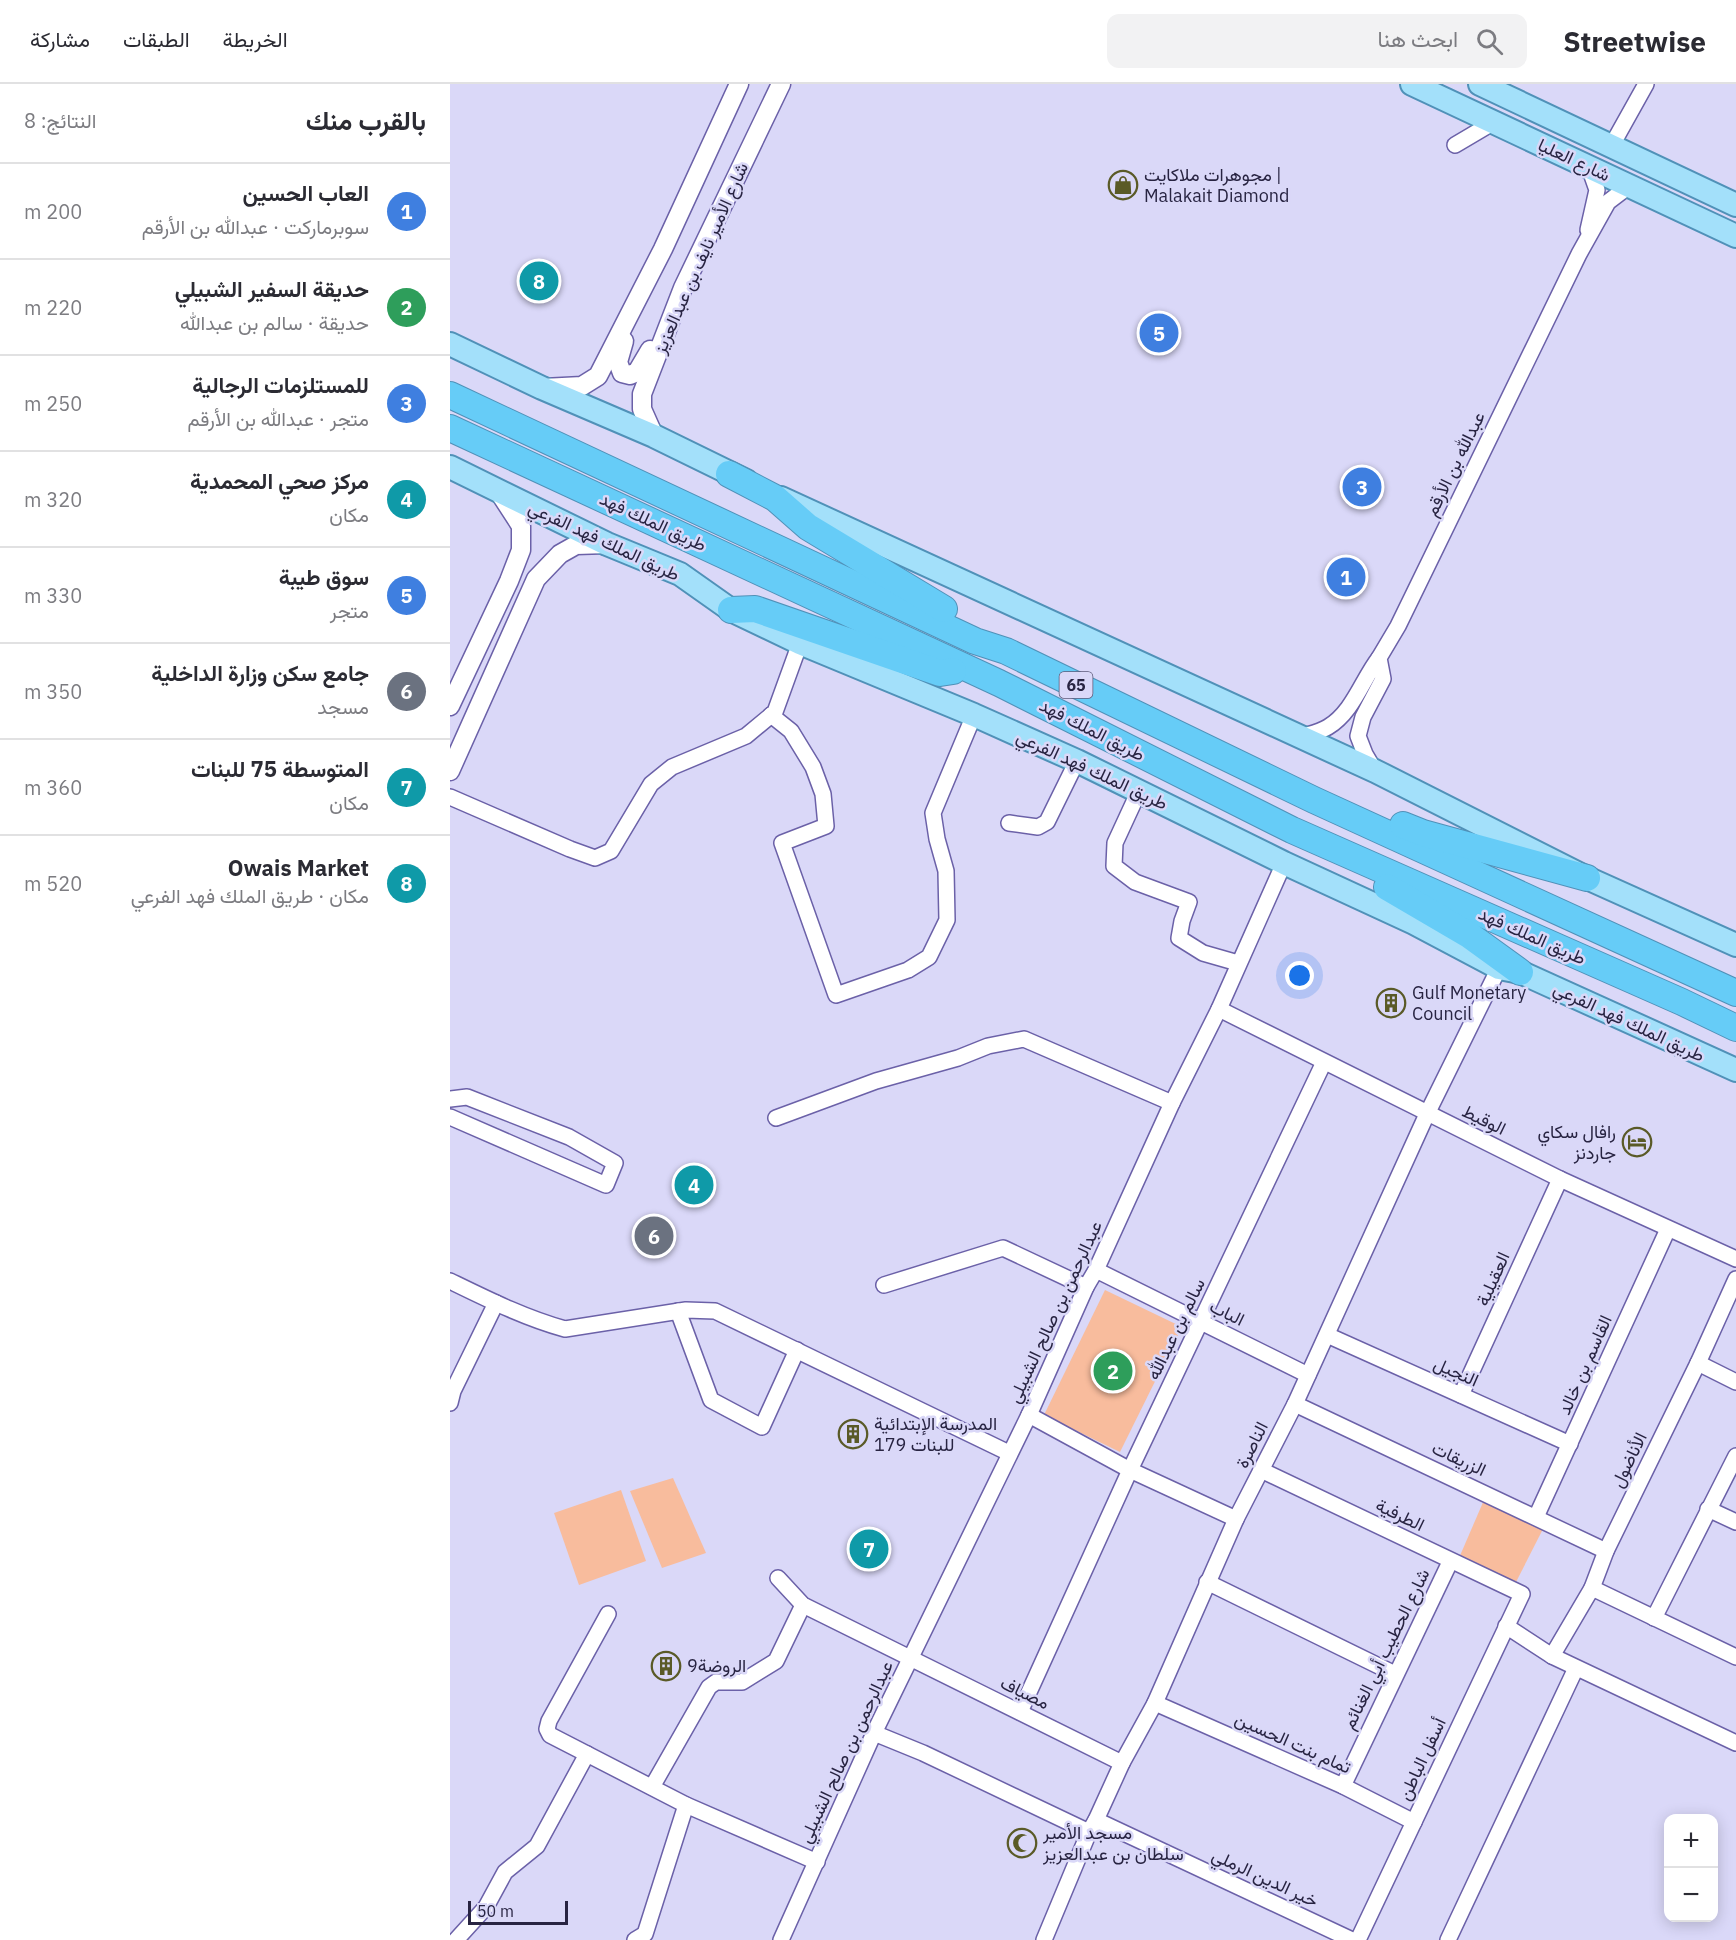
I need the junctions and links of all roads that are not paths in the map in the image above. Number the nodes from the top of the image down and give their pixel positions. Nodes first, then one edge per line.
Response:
1 (739, 84) edge
2 (781, 84) edge
3 (1412, 84) edge
4 (1480, 84) edge
5 (1646, 84) edge
6 (1494, 122) junction
7 (1455, 145) dead end
8 (1612, 145) junction
9 (1585, 165) junction
10 (1629, 186) junction
11 (1736, 205) edge
12 (1736, 236) edge
13 (1579, 254) junction
14 (646, 284) junction
15 (683, 288) junction
16 (450, 344) edge
17 (542, 388) junction
18 (450, 395) edge
19 (450, 428) edge
20 (654, 436) junction
21 (450, 467) edge
22 (729, 474) junction
23 (499, 492) junction
24 (607, 544) junction
25 (536, 579) junction
26 (509, 581) junction
27 (731, 610) junction
28 (800, 643) junction
29 (1006, 651) junction
30 (1379, 658) junction
31 (966, 668) junction
32 (450, 706) edge
33 (974, 715) junction
34 (771, 716) junction
35 (1301, 737) junction
36 (1077, 761) junction
37 (450, 771) edge
38 (1375, 771) junction
39 (1138, 791) junction
40 (450, 797) edge
41 (1314, 800) junction
42 (1009, 823) dead end
43 (1306, 836) junction
44 (1284, 863) junction
45 (1587, 878) junction
46 (1736, 945) edge
47 (1238, 963) junction
48 (1509, 970) junction
49 (1736, 993) edge
50 (1219, 1009) junction
51 (1736, 1028) edge
52 (1324, 1062) junction
53 (1736, 1070) edge
54 (450, 1099) edge
55 (1172, 1103) junction
56 (1427, 1114) junction
57 (450, 1117) edge
58 (776, 1118) dead end
59 (1560, 1179) junction
60 (1668, 1228) junction
61 (1736, 1259) edge
62 (1096, 1270) junction
63 (1736, 1279) edge
64 (450, 1281) edge
65 (884, 1285) dead end
66 (1086, 1287) junction
67 (496, 1303) junction
68 (678, 1311) junction
69 (1202, 1322) junction
70 (1327, 1335) junction
71 (797, 1350) junction
72 (1698, 1363) junction
73 (1308, 1375) junction
74 (1736, 1382) edge
75 (1461, 1395) junction
76 (450, 1403) edge
77 (1294, 1404) junction
78 (1029, 1415) junction
79 (1570, 1444) junction
80 (1009, 1453) junction
81 (1736, 1456) edge
82 (1130, 1470) junction
83 (1261, 1470) junction
84 (1708, 1509) junction
85 (1536, 1517) junction
86 (1236, 1519) junction
87 (1736, 1522) edge
88 (1606, 1551) junction
89 (1450, 1562) junction
90 (778, 1578) dead end
91 (1207, 1582) junction
92 (1592, 1588) junction
93 (1522, 1594) joint
94 (803, 1605) junction
95 (608, 1614) dead end
96 (1654, 1618) junction
97 (1506, 1626) junction
98 (1552, 1656) junction
99 (1736, 1657) edge
100 (911, 1658) junction
101 (1576, 1668) junction
102 (1395, 1674) junction
103 (1155, 1703) junction
104 (1020, 1712) junction
105 (874, 1733) junction
106 (1736, 1743) edge
107 (587, 1754) junction
108 (1122, 1763) junction
109 (1343, 1786) junction
110 (652, 1787) junction
111 (686, 1805) junction
112 (1414, 1822) junction
113 (1093, 1826) junction
114 (817, 1862) junction
115 (456, 1940) edge
116 (635, 1940) edge
117 (781, 1940) edge
118 (1044, 1940) edge
119 (1352, 1940) edge
120 (1358, 1940) edge
121 (1448, 1940) edge

1 - 14 street, شارع الأمير نايف بن عبدالعزيز
2 - 15 street, شارع الأمير نايف بن عبدالعزيز
3 - 6 main road, شارع العليا
4 - 8 main road, شارع العليا
5 - 8 street
6 - 7 street
6 - 9 main road, شارع العليا
8 - 11 main road, شارع العليا
9 - 10 main road, شارع العليا
9 - 13 street
10 - 12 main road, شارع العليا
10 - 13 street, عبدالله بن الأرقم
13 - 30 street, عبدالله بن الأرقم
14 - 15 street
14 - 17 street, شارع الأمير نايف بن عبدالعزيز
15 - 20 street, شارع الأمير نايف بن عبدالعزيز
16 - 17 main road
17 - 20 main road
18 - 29 highway, طريق الملك فهد / 65
19 - 31 highway, طريق الملك فهد / 65
20 - 22 main road
21 - 23 main road, طريق الملك فهد الفرعي
22 - 29 highway
22 - 35 main road
23 - 24 main road, طريق الملك فهد الفرعي
23 - 26 street
24 - 25 street
24 - 27 main road, طريق الملك فهد الفرعي
25 - 26 street
25 - 37 street
26 - 32 street
27 - 28 main road, طريق الملك فهد الفرعي
27 - 31 highway
28 - 33 main road, طريق الملك فهد الفرعي
28 - 34 street
29 - 41 highway, طريق الملك فهد / 65
30 - 35 street, عبدالله بن الأرقم
30 - 38 street
31 - 43 highway, طريق الملك فهد / 65
33 - 34 street
33 - 36 main road, طريق الملك فهد الفرعي
34 - 40 street
35 - 38 main road
36 - 39 main road, طريق الملك فهد الفرعي
36 - 42 street
38 - 45 main road
39 - 44 main road, طريق الملك فهد الفرعي
39 - 47 street
41 - 45 highway
41 - 49 highway, طريق الملك فهد / 65
43 - 48 highway
43 - 51 highway, طريق الملك فهد / 65
44 - 47 street, عبدالرحمن بن صالح الشبيلي
44 - 48 main road, طريق الملك فهد الفرعي
45 - 46 main road
47 - 50 street, عبدالرحمن بن صالح الشبيلي
48 - 53 main road, طريق الملك فهد الفرعي
48 - 56 street, الناصرة
50 - 52 street, الوقيط
50 - 55 street, عبدالرحمن بن صالح الشبيلي
52 - 56 street, الوقيط
52 - 69 street, سالم بن عبدالله
54 - 57 street
55 - 58 street
55 - 62 street, عبدالرحمن بن صالح الشبيلي
56 - 59 street, الوقيط
56 - 70 street, الناصرة
59 - 60 street, الوقيط
59 - 75 street, العقيلية
60 - 61 street, الوقيط
60 - 79 street, القاسم بن خالد
62 - 66 street, عبدالرحمن بن صالح الشبيلي
62 - 69 street, الباب
63 - 72 street, الأناضول
64 - 67 street
65 - 66 street
66 - 78 street, عبدالرحمن بن صالح الشبيلي
67 - 68 street
67 - 76 street
68 - 71 street
68 - 71 street
69 - 73 street, الباب
69 - 82 street, سالم بن عبدالله
70 - 73 street, الناصرة
70 - 75 street, النجيل
71 - 80 street
72 - 74 street
72 - 88 street, الأناضول
73 - 77 street, الناصرة
75 - 79 street, النجيل
77 - 83 street, الناصرة
77 - 85 street, الزريقات
78 - 80 street, عبدالرحمن بن صالح الشبيلي
78 - 82 street
79 - 85 street, القاسم بن خالد
80 - 100 street, عبدالرحمن بن صالح الشبيلي
81 - 84 street
82 - 86 street
82 - 104 street, سالم بن عبدالله
83 - 86 street, الناصرة
83 - 89 street, الطرفية
84 - 87 street
84 - 96 street
85 - 88 street, الزريقات
86 - 91 street, الناصرة
88 - 92 street, الأناضول
89 - 93 street, الطرفية
89 - 102 street, شارع الحطيب أبي الغنائم
90 - 94 street
91 - 102 street
91 - 103 street, الناصرة
92 - 96 street
92 - 98 street, الأناضول
93 - 97 street, أسفل الباطن
94 - 100 street, مصياف
94 - 110 street
95 - 107 street
96 - 99 street
97 - 98 street
97 - 112 street, أسفل الباطن
98 - 101 street
100 - 104 street, مصياف
100 - 105 street, عبدالرحمن بن صالح الشبيلي
101 - 106 street
101 - 121 street
102 - 109 street, شارع الحطيب أبي الغنائم
103 - 108 street, الناصرة
103 - 109 street, تمام بنت الحسين
104 - 108 street, مصياف
105 - 113 street, خير الدين الرملي
105 - 114 street, عبدالرحمن بن صالح الشبيلي
107 - 110 street
107 - 115 street
108 - 113 street, الناصرة
109 - 112 street, تمام بنت الحسين
110 - 111 street
111 - 114 street
111 - 116 street
112 - 120 street, أسفل الباطن
113 - 118 street, الناصرة
113 - 119 street, خير الدين الرملي
114 - 117 street, عبدالرحمن بن صالح الشبيلي

